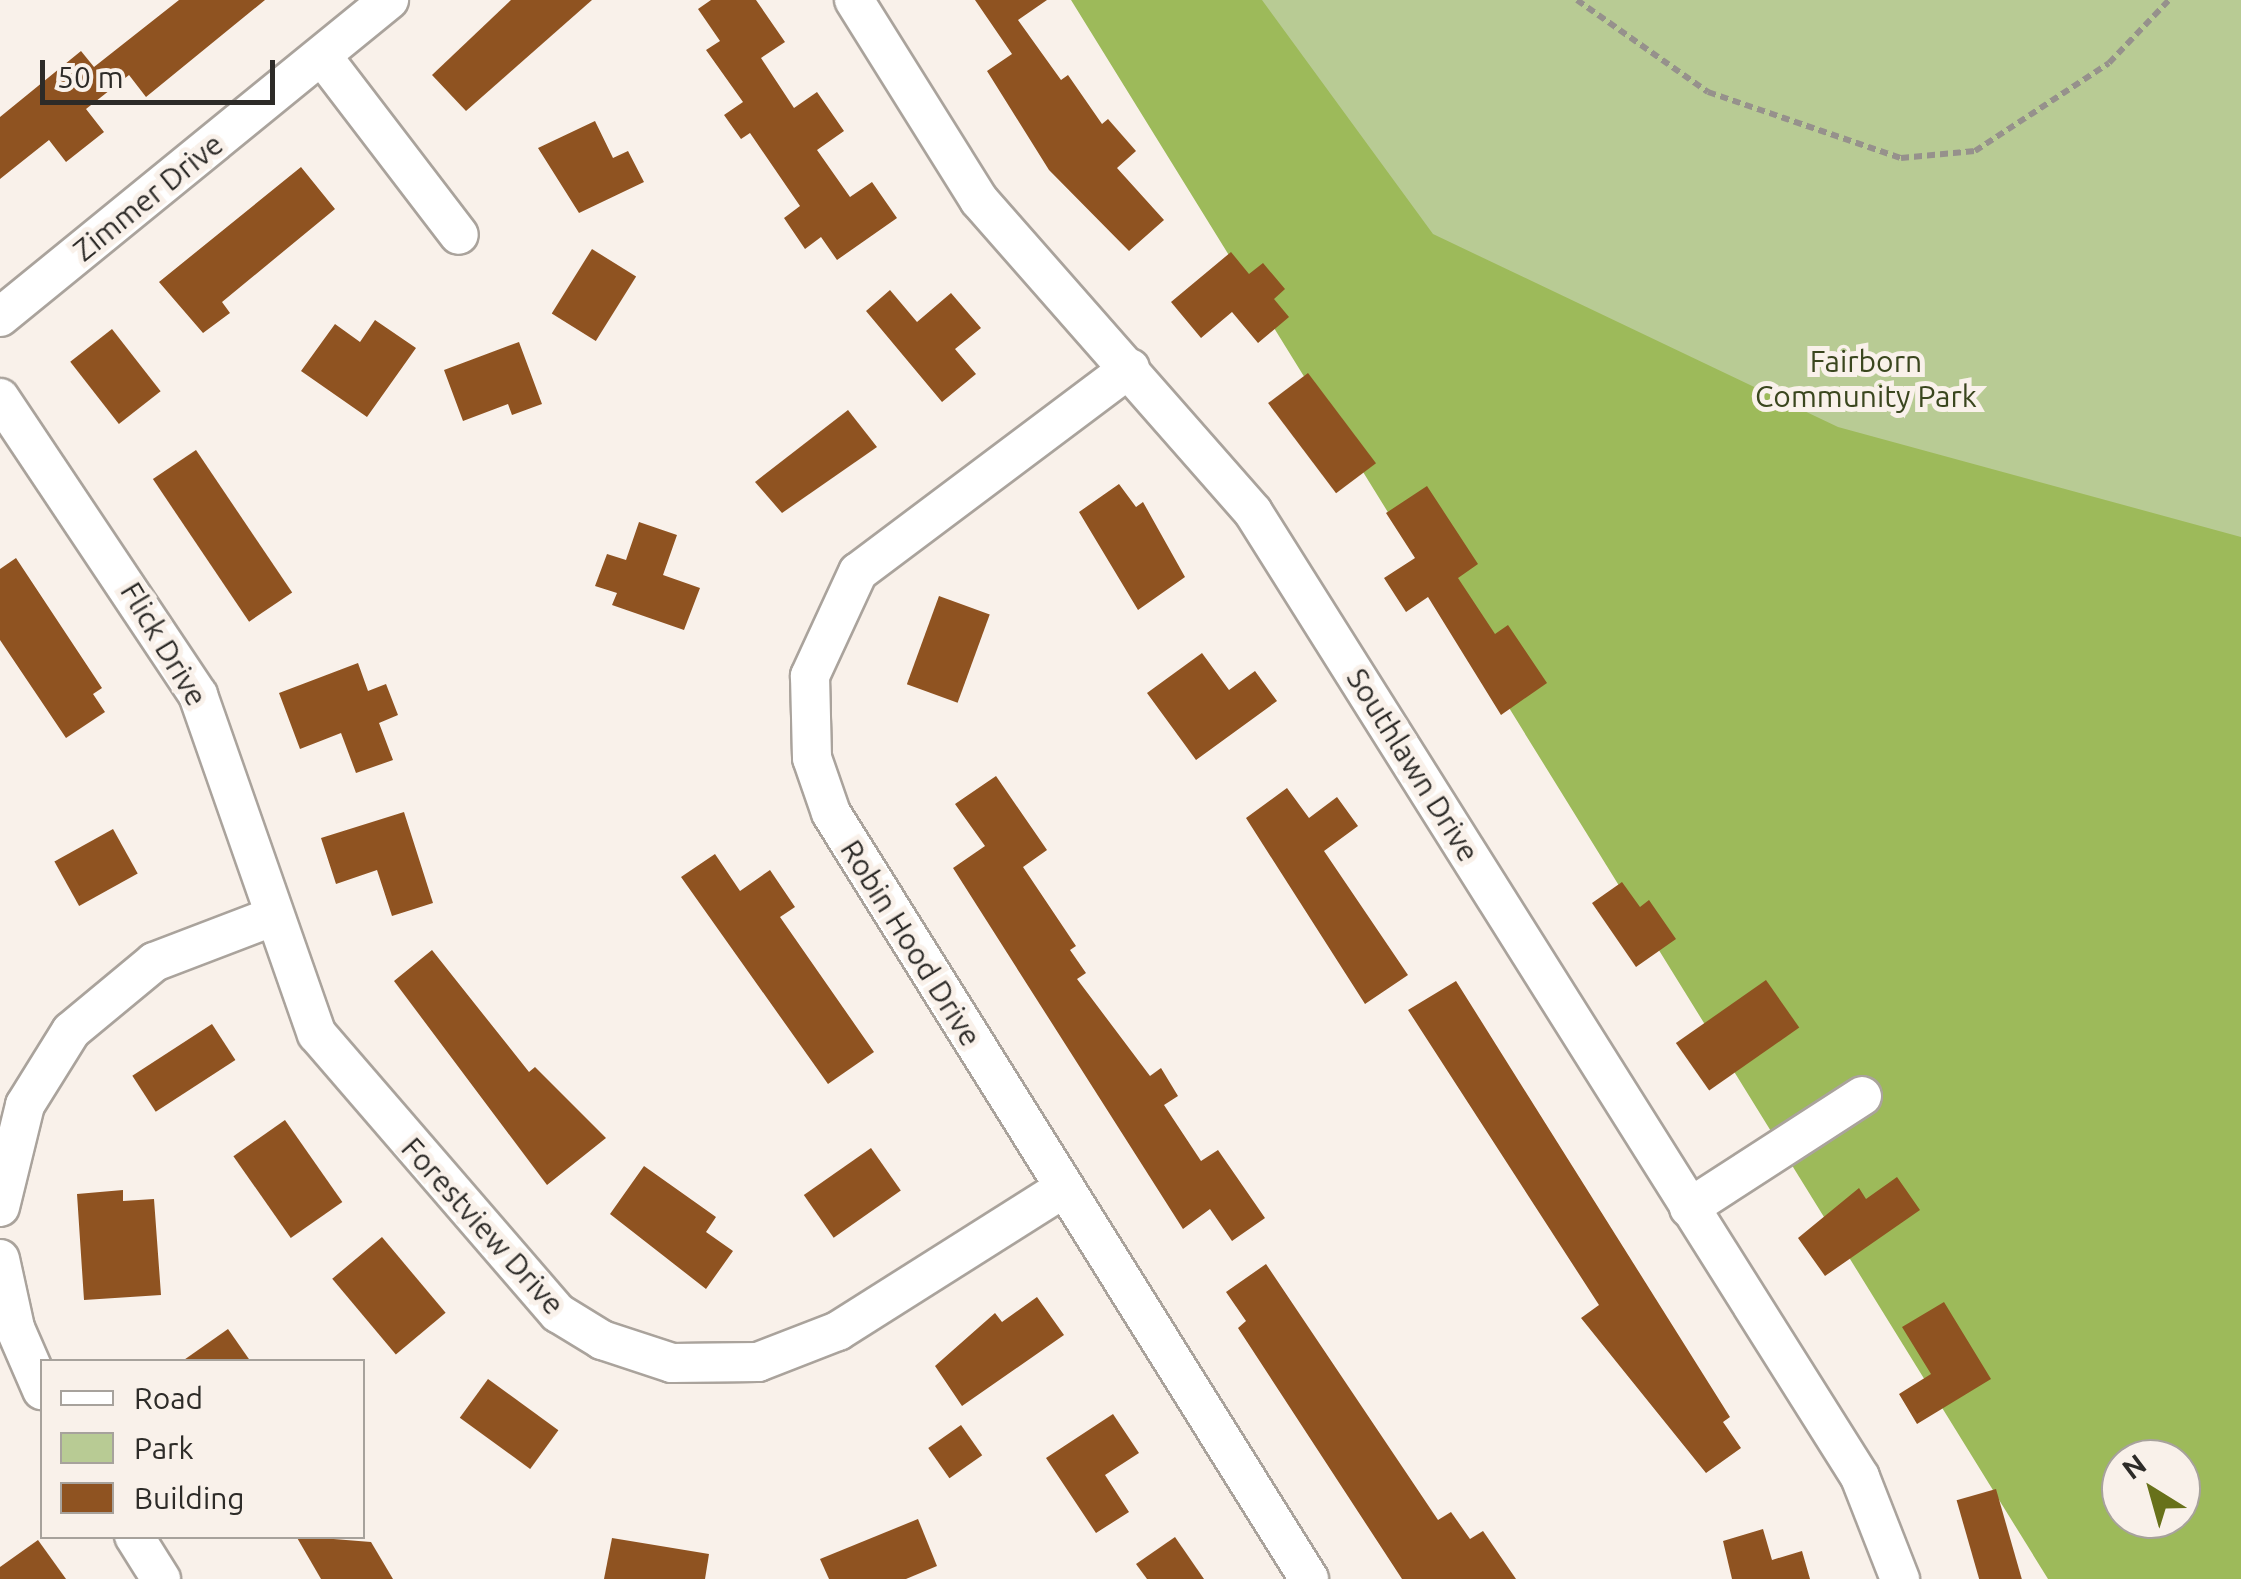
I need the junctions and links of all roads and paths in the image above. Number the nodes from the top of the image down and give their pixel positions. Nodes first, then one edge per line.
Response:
1 (389, 0) edge
2 (854, 0) edge
3 (1577, 0) edge
4 (2169, 0) edge
5 (322, 56) junction
6 (459, 235) dead end
7 (0, 317) edge
8 (1130, 368) junction
9 (0, 398) edge
10 (272, 917) junction
11 (1862, 1096) dead end
12 (1064, 1188) junction
13 (0, 1207) edge
14 (1689, 1208) junction
15 (0, 1259) edge
16 (40, 1385) edge
17 (136, 1539) edge
18 (161, 1579) edge
19 (1309, 1579) edge
20 (1900, 1579) edge

1 - 5 street, Zimmer Drive
2 - 8 street, Southlawn Drive
3 - 4 path
5 - 6 street
5 - 7 street, Zimmer Drive
8 - 12 street, Robin Hood Drive
8 - 14 street, Southlawn Drive
9 - 10 street, Flick Drive
10 - 12 street, Forestview Drive
10 - 13 street
11 - 14 street
12 - 19 street, Robin Hood Drive
14 - 20 street, Southlawn Drive
15 - 16 street
17 - 18 street

